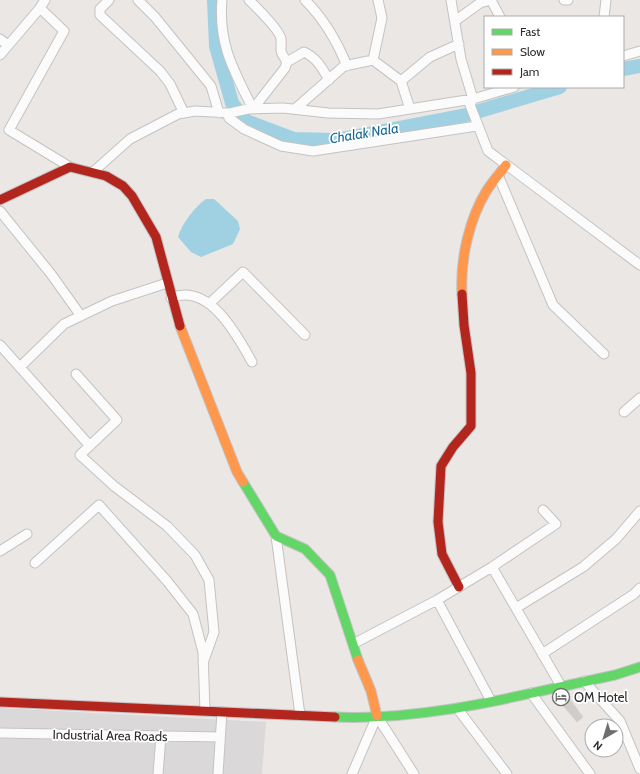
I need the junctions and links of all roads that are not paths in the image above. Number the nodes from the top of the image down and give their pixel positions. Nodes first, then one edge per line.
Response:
1 (109, 0) edge
2 (138, 0) edge
3 (222, 0) edge
4 (249, 0) edge
5 (305, 0) edge
6 (378, 0) edge
7 (451, 0) edge
8 (492, 0) edge
9 (564, 0) edge
10 (568, 0) edge
11 (606, 0) edge
12 (43, 4) edge
13 (500, 16) edge
14 (604, 16) edge
15 (455, 22) junction
16 (0, 39) edge
17 (459, 44) junction
18 (8, 45) junction
19 (640, 51) edge
20 (0, 55) edge
21 (624, 56) edge
22 (373, 60) junction
23 (287, 62) junction
24 (347, 66) junction
25 (329, 80) junction
26 (401, 81) junction
27 (504, 89) edge
28 (472, 102) junction
29 (250, 109) junction
30 (295, 109) junction
31 (410, 109) junction
32 (184, 113) junction
33 (225, 113) junction
34 (476, 124) junction
35 (0, 125) edge
36 (9, 130) junction
37 (506, 165) junction
38 (70, 167) junction
39 (93, 172) junction
40 (498, 175) junction
41 (0, 200) edge
42 (0, 210) edge
43 (640, 265) edge
44 (167, 283) junction
45 (171, 298) junction
46 (209, 304) junction
47 (81, 316) junction
48 (305, 335) dead end
49 (0, 345) edge
50 (604, 354) dead end
51 (252, 362) dead end
52 (20, 368) junction
53 (76, 374) dead end
54 (640, 398) edge
55 (624, 412) dead end
56 (90, 446) junction
57 (543, 510) dead end
58 (640, 511) edge
59 (28, 534) dead end
60 (276, 536) junction
61 (0, 551) edge
62 (35, 564) dead end
63 (492, 567) junction
64 (459, 586) junction
65 (640, 588) edge
66 (437, 600) junction
67 (516, 608) junction
68 (353, 644) junction
69 (542, 654) junction
70 (204, 663) junction
71 (640, 667) edge
72 (584, 681) junction
73 (561, 686) junction
74 (531, 693) junction
75 (491, 701) junction
76 (0, 702) edge
77 (457, 708) junction
78 (205, 711) junction
79 (222, 712) junction
80 (300, 715) junction
81 (377, 716) junction
82 (0, 733) edge
83 (160, 736) junction
84 (220, 737) junction
85 (640, 769) edge
86 (158, 774) edge
87 (218, 774) edge
88 (352, 774) edge
89 (414, 774) edge
90 (508, 774) edge
91 (590, 774) edge

1 - 32 street
2 - 33 street
3 - 29 street
4 - 23 street
5 - 24 street
6 - 22 street
7 - 15 street
8 - 13 street
8 - 15 street
9 - 10 street
11 - 14 street
12 - 18 street
12 - 36 street
15 - 17 street
16 - 18 street
17 - 26 street
17 - 28 street
18 - 20 street
19 - 21 street
22 - 24 street
22 - 26 street
23 - 25 street
23 - 29 street
24 - 25 street
25 - 30 street
26 - 31 street
27 - 28 street
28 - 31 street
28 - 34 street
29 - 30 street
29 - 33 street
30 - 31 street
32 - 33 street
32 - 39 street
33 - 34 street
34 - 37 street
35 - 36 street
36 - 38 street
37 - 40 street
37 - 43 street
38 - 39 street
38 - 41 street
39 - 44 street
40 - 50 street
40 - 64 street
42 - 47 street
44 - 45 street
44 - 47 street
45 - 46 street
45 - 60 street
46 - 48 street
46 - 51 street
47 - 52 street
49 - 52 street
52 - 56 street
53 - 56 street
54 - 55 street
56 - 70 street
57 - 63 street
58 - 67 street
59 - 61 street
60 - 68 street
60 - 80 street
62 - 70 street
63 - 64 street
63 - 67 street
64 - 66 street
65 - 69 street
66 - 68 street
66 - 75 street
67 - 69 street
68 - 81 street
69 - 73 street
70 - 78 street
71 - 72 street
72 - 73 street
72 - 85 street
73 - 74 street
74 - 75 street
74 - 91 street
75 - 77 street
76 - 78 street
77 - 81 street
77 - 90 street
78 - 79 street
79 - 80 street
79 - 84 street
80 - 81 street
81 - 88 street
81 - 89 street
82 - 83 street, Industrial Area Roads
83 - 84 street, Industrial Area Roads
83 - 86 street
84 - 87 street

